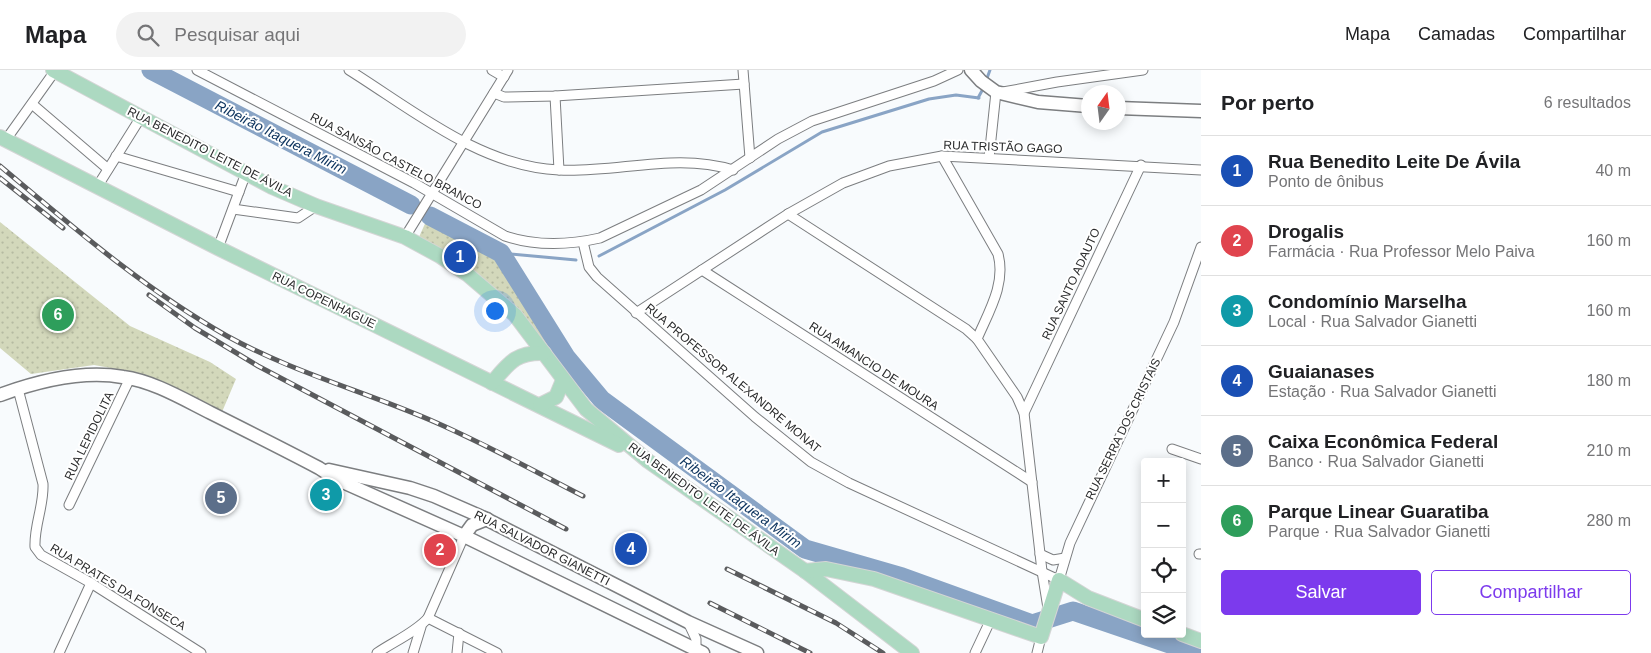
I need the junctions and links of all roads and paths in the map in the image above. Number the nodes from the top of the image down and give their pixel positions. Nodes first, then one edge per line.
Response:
1 (197, 70) edge
2 (349, 70) edge
3 (492, 70) edge
4 (743, 70) edge
5 (958, 70) edge
6 (971, 70) edge
7 (1143, 70) edge
8 (54, 71) edge
9 (211, 73) edge
10 (506, 74) edge
11 (744, 84) junction
12 (992, 88) junction
13 (494, 93) junction
14 (1023, 93) junction
15 (555, 96) junction
16 (32, 104) junction
17 (1081, 105) edge
18 (1126, 108) edge
19 (1201, 112) edge
20 (141, 117) junction
21 (2, 139) edge
22 (463, 142) junction
23 (116, 156) junction
24 (942, 156) junction
25 (750, 158) junction
26 (989, 158) junction
27 (1141, 166) junction
28 (108, 169) junction
29 (559, 170) junction
30 (733, 170) junction
31 (1201, 170) edge
32 (246, 173) junction
33 (96, 187) junction
34 (239, 192) junction
35 (430, 196) junction
36 (316, 206) junction
37 (233, 209) junction
38 (788, 214) junction
39 (405, 237) junction
40 (583, 242) junction
41 (1201, 247) edge
42 (218, 248) junction
43 (702, 270) junction
44 (636, 313) junction
45 (977, 339) junction
46 (544, 354) junction
47 (507, 365) junction
48 (130, 378) junction
49 (563, 380) junction
50 (492, 383) junction
51 (18, 389) junction
52 (514, 392) junction
53 (0, 395) edge
54 (540, 405) junction
55 (1024, 413) junction
56 (1172, 449) dead end
57 (1201, 458) edge
58 (648, 461) junction
59 (319, 468) junction
60 (1032, 482) junction
61 (69, 505) dead end
62 (487, 520) junction
63 (464, 536) junction
64 (1040, 554) junction
65 (1064, 558) junction
66 (805, 571) junction
67 (1042, 571) junction
68 (1059, 580) junction
69 (91, 583) junction
70 (428, 618) junction
71 (1141, 618) edge
72 (991, 619) junction
73 (688, 622) junction
74 (1045, 624) junction
75 (421, 627) junction
76 (459, 633) junction
77 (1186, 635) edge
78 (1201, 641) edge
79 (195, 651) edge
80 (699, 652) edge
81 (60, 653) edge
82 (377, 653) edge
83 (413, 653) edge
84 (457, 653) edge
85 (497, 653) edge
86 (757, 653) edge
87 (912, 653) edge
88 (975, 653) edge
89 (1037, 653) edge

1 - 9 street, RUA SANSÃO CASTELO BRANCO
2 - 22 street
3 - 10 street
4 - 11 street
5 - 25 street, RUA SANSÃO CASTELO BRANCO
6 - 12 main road
7 - 14 street
8 - 16 street
8 - 20 main road, RUA BENEDITO LEITE DE ÁVILA
9 - 35 street, RUA SANSÃO CASTELO BRANCO
10 - 13 street
11 - 15 street
11 - 25 street
12 - 14 main road
12 - 26 street
13 - 15 street
13 - 22 street
14 - 17 main road
15 - 29 street
16 - 21 street
16 - 28 street
18 - 19 main road
20 - 23 street
20 - 32 main road, RUA BENEDITO LEITE DE ÁVILA
21 - 33 main road, RUA COPENHAGUE
22 - 29 street
22 - 35 street
23 - 28 street
23 - 34 street
24 - 26 street, RUA TRISTÃO GAGO
24 - 38 street, RUA TRISTÃO GAGO
24 - 45 street
25 - 30 street, RUA SANSÃO CASTELO BRANCO
26 - 27 street, RUA TRISTÃO GAGO
27 - 31 street, RUA TRISTÃO GAGO
27 - 55 street, RUA SANTO ADAUTO
28 - 33 street
29 - 30 street
30 - 40 street, RUA SANSÃO CASTELO BRANCO
32 - 34 street
32 - 36 main road, RUA BENEDITO LEITE DE ÁVILA
33 - 42 main road, RUA COPENHAGUE
34 - 37 street
35 - 39 street
35 - 40 street, RUA SANSÃO CASTELO BRANCO
36 - 37 street
36 - 39 main road, RUA BENEDITO LEITE DE ÁVILA
37 - 42 street
38 - 43 street, RUA TRISTÃO GAGO
38 - 45 street
39 - 46 main road, RUA BENEDITO LEITE DE ÁVILA
40 - 44 street, RUA PROFESSOR ALEXANDRE MONAT
41 - 65 street, RUA SERRA DOS CRISTAIS
42 - 50 main road, RUA COPENHAGUE
43 - 44 street, RUA TRISTÃO GAGO
43 - 60 street, RUA AMANCIO DE MOURA
44 - 67 street, RUA PROFESSOR ALEXANDRE MONAT
45 - 55 street
46 - 47 main road
46 - 49 main road, RUA BENEDITO LEITE DE ÁVILA
47 - 50 main road
47 - 52 main road
48 - 51 main road, RUA SALVADOR GIANETTI
48 - 59 main road, RUA SALVADOR GIANETTI
48 - 61 street, RUA LEPIDOLITA
49 - 54 main road
49 - 58 main road, RUA BENEDITO LEITE DE ÁVILA
50 - 52 main road, RUA COPENHAGUE
51 - 53 main road, RUA SALVADOR GIANETTI
51 - 69 street, RUA PRATES DA FONSECA
52 - 54 main road, RUA COPENHAGUE
54 - 58 main road, RUA COPENHAGUE
55 - 60 street
56 - 57 street
58 - 66 main road, RUA BENEDITO LEITE DE ÁVILA
59 - 62 main road, RUA SALVADOR GIANETTI
59 - 63 main road, RUA SALVADOR GIANETTI
60 - 64 street
62 - 63 main road
62 - 73 main road, RUA SALVADOR GIANETTI
63 - 70 street
63 - 80 main road, RUA SALVADOR GIANETTI
64 - 65 street
64 - 67 street
65 - 68 street, RUA SERRA DOS CRISTAIS
66 - 72 main road
66 - 87 main road
67 - 68 street, RUA PROFESSOR ALEXANDRE MONAT
67 - 74 street
68 - 71 main road
68 - 74 main road, RUA SERRA DOS CRISTAIS
69 - 79 street, RUA PRATES DA FONSECA
69 - 81 street
70 - 75 street
70 - 76 street
72 - 74 main road
72 - 88 street
73 - 80 street
73 - 86 main road, RUA SALVADOR GIANETTI
74 - 89 street
75 - 82 street
75 - 83 street
76 - 84 street
76 - 85 street
77 - 78 main road

